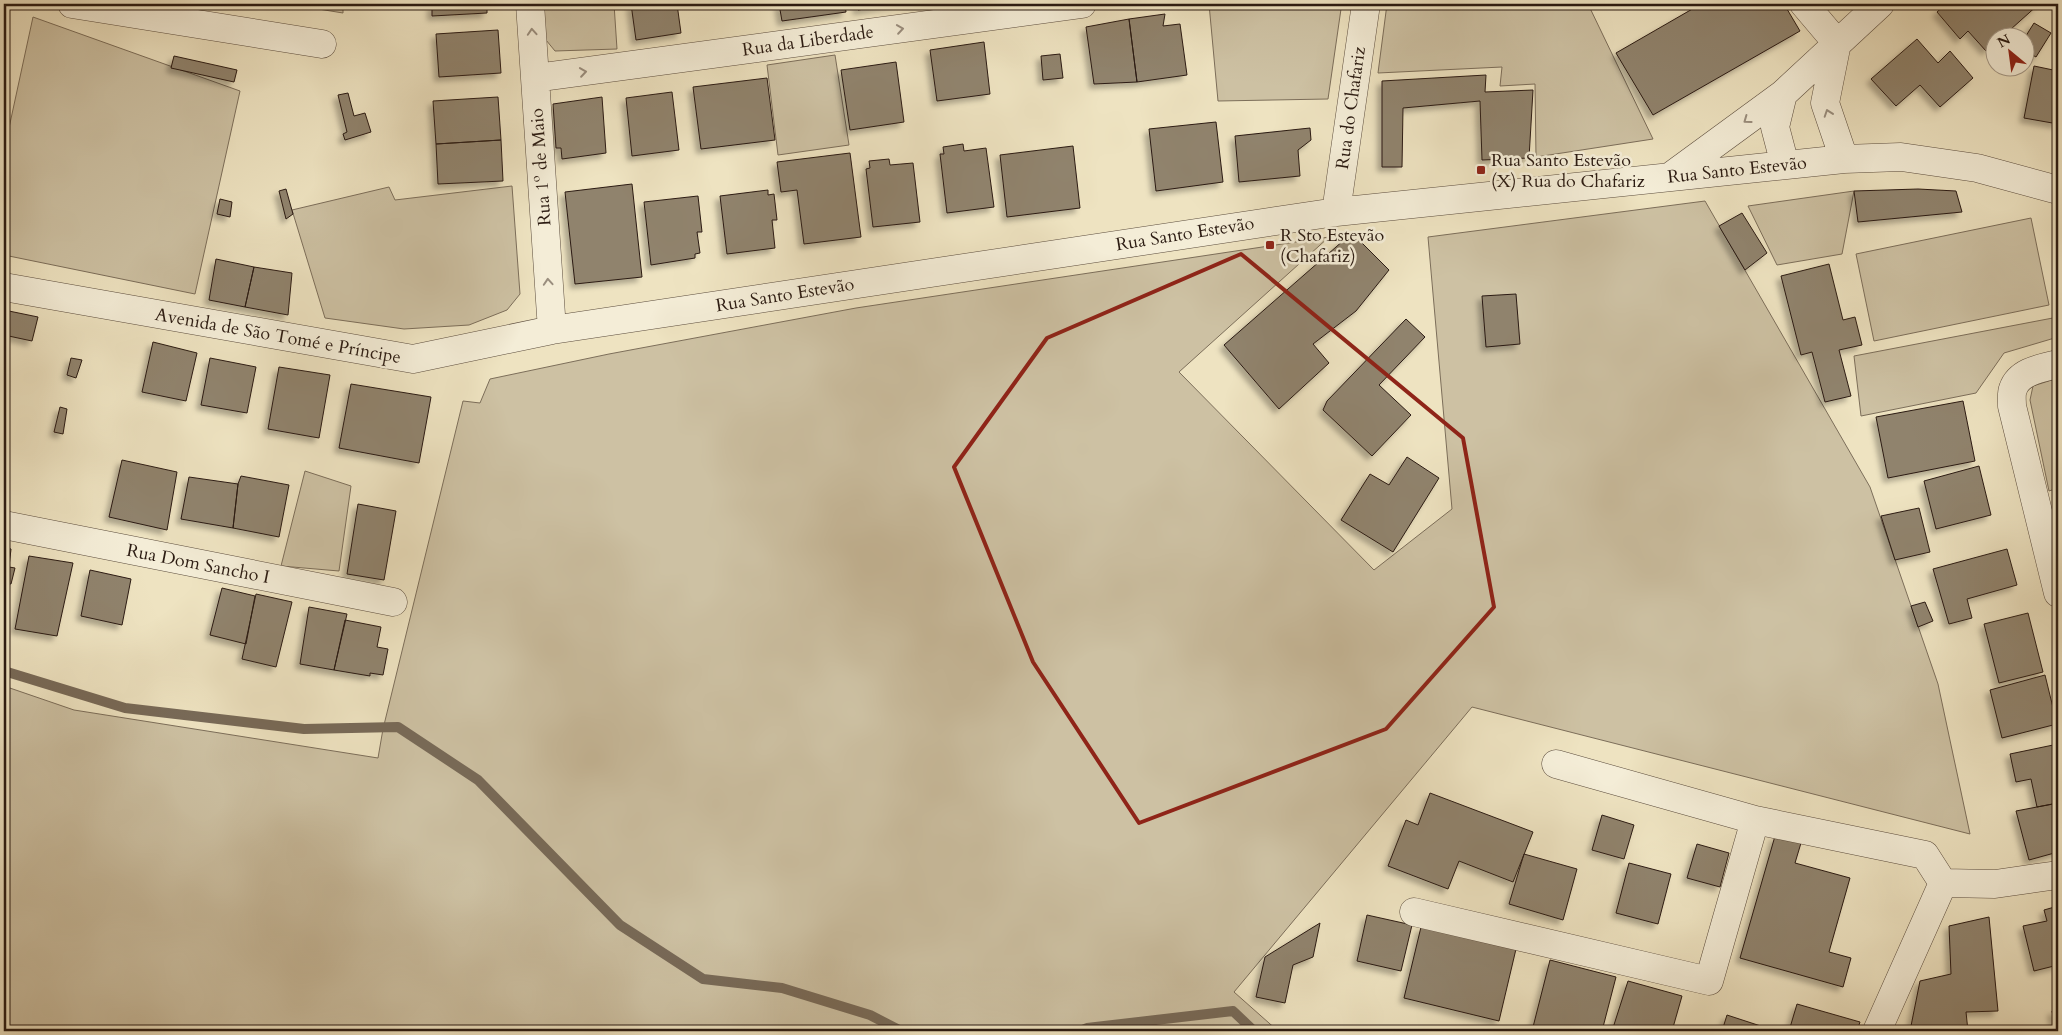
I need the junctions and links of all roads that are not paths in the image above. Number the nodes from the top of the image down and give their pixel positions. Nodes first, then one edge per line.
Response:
1 (72, 4) edge
2 (530, 4) edge
3 (1082, 4) edge
4 (1366, 4) edge
5 (1804, 4) edge
6 (1880, 4) edge
7 (1837, 43) junction
8 (322, 44) dead end
9 (535, 78) junction
10 (1784, 94) junction
11 (1844, 159) junction
12 (1785, 165) junction
13 (1670, 177) junction
14 (2058, 190) edge
15 (1336, 212) junction
16 (4, 287) edge
17 (552, 330) junction
18 (2058, 364) edge
19 (4, 526) edge
20 (2058, 593) edge
21 (393, 602) dead end
22 (1556, 764) dead end
23 (1755, 820) junction
24 (2058, 875) edge
25 (1942, 883) junction
26 (1414, 912) dead end
27 (1877, 1031) edge

1 - 8 street
9 -> 2 street, Rua 1º de Maio
9 -> 3 street, Rua da Liberdade
4 - 15 street, Rua do Chafariz
5 - 7 street
6 - 7 street
7 - 10 street
11 -> 7 street
17 -> 9 street, Rua 1º de Maio
10 - 12 street
10 -> 13 street
11 - 12 street, Rua Santo Estevão
11 - 14 street, Rua Santo Estevão
12 - 13 street, Rua Santo Estevão
13 - 15 street, Rua Santo Estevão
15 - 17 street, Rua Santo Estevão
16 - 17 street, Avenida de São Tomé e Príncipe
18 - 20 street
19 - 21 street, Rua Dom Sancho I
22 - 23 street
23 - 25 street
23 - 26 street
24 - 25 street
25 - 27 street

